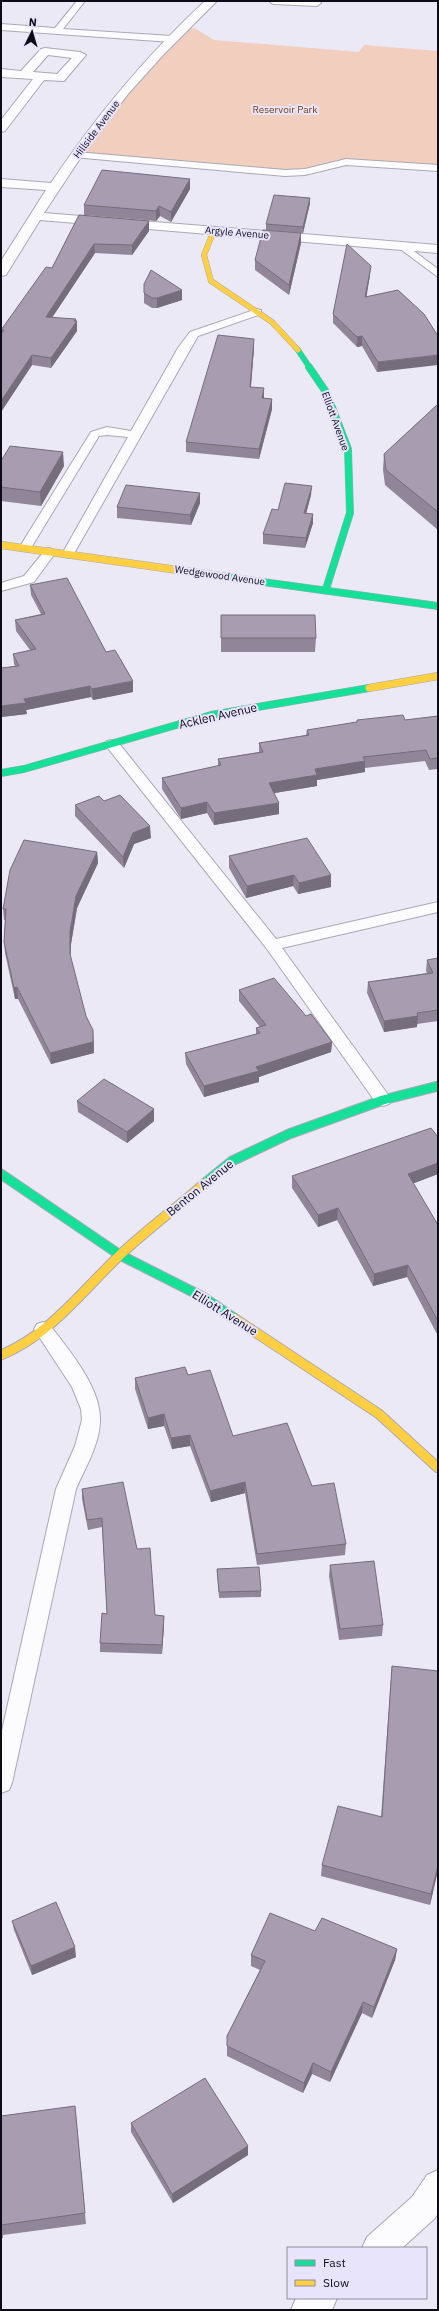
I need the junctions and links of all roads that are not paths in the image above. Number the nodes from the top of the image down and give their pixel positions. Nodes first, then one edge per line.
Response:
1 (81, 1) edge
2 (211, 1) edge
3 (273, 1) edge
4 (317, 3) dead end
5 (1, 27) edge
6 (57, 31) junction
7 (172, 39) junction
8 (1, 73) edge
9 (24, 75) junction
10 (41, 76) junction
11 (1, 128) edge
12 (76, 155) junction
13 (438, 168) edge
14 (1, 183) edge
15 (55, 187) junction
16 (35, 216) junction
17 (214, 230) junction
18 (403, 246) junction
19 (438, 249) edge
20 (1, 272) edge
21 (438, 274) edge
22 (257, 312) junction
23 (136, 434) junction
24 (1, 544) edge
25 (25, 548) junction
26 (50, 552) junction
27 (68, 554) junction
28 (1, 587) edge
29 (326, 589) junction
30 (438, 606) edge
31 (438, 676) edge
32 (112, 744) junction
33 (1, 774) edge
34 (438, 907) edge
35 (272, 944) junction
36 (438, 1086) edge
37 (383, 1100) junction
38 (1, 1174) edge
39 (120, 1254) junction
40 (43, 1329) junction
41 (1, 1355) edge
42 (438, 1468) edge
43 (1, 1783) edge
44 (438, 2186) edge
45 (379, 2247) edge
46 (320, 2299) edge
47 (307, 2310) edge

1 - 6 lane
2 - 7 street, Hillside Avenue
3 - 4 lane
5 - 6 lane
6 - 7 lane
7 - 12 street, Hillside Avenue
8 - 9 street
9 - 10 street
9 - 10 street
10 - 11 street
12 - 13 lane
12 - 15 street, Hillside Avenue
14 - 15 street
15 - 16 street, Hillside Avenue
16 - 17 street, Argyle Avenue
16 - 20 street, Hillside Avenue
17 - 18 street, Argyle Avenue
17 - 22 street, Elliott Avenue
18 - 19 street, Argyle Avenue
18 - 21 lane
22 - 23 lane
22 - 29 street, Elliott Avenue
23 - 25 lane
23 - 27 lane
24 - 25 street, Wedgewood Avenue
25 - 26 street, Wedgewood Avenue
26 - 27 street, Wedgewood Avenue
26 - 28 lane
27 - 29 street, Wedgewood Avenue
29 - 30 street, Wedgewood Avenue
31 - 32 street, Acklen Avenue
32 - 33 street, Acklen Avenue
32 - 35 lane
34 - 35 lane
35 - 37 lane
36 - 37 street, Benton Avenue
37 - 39 street, Benton Avenue
38 - 39 street, Elliott Avenue
39 - 40 street, Benton Avenue
39 - 42 street, Elliott Avenue
40 - 41 street, Benton Avenue
40 - 43 lane
44 - 45 street
46 - 47 street

